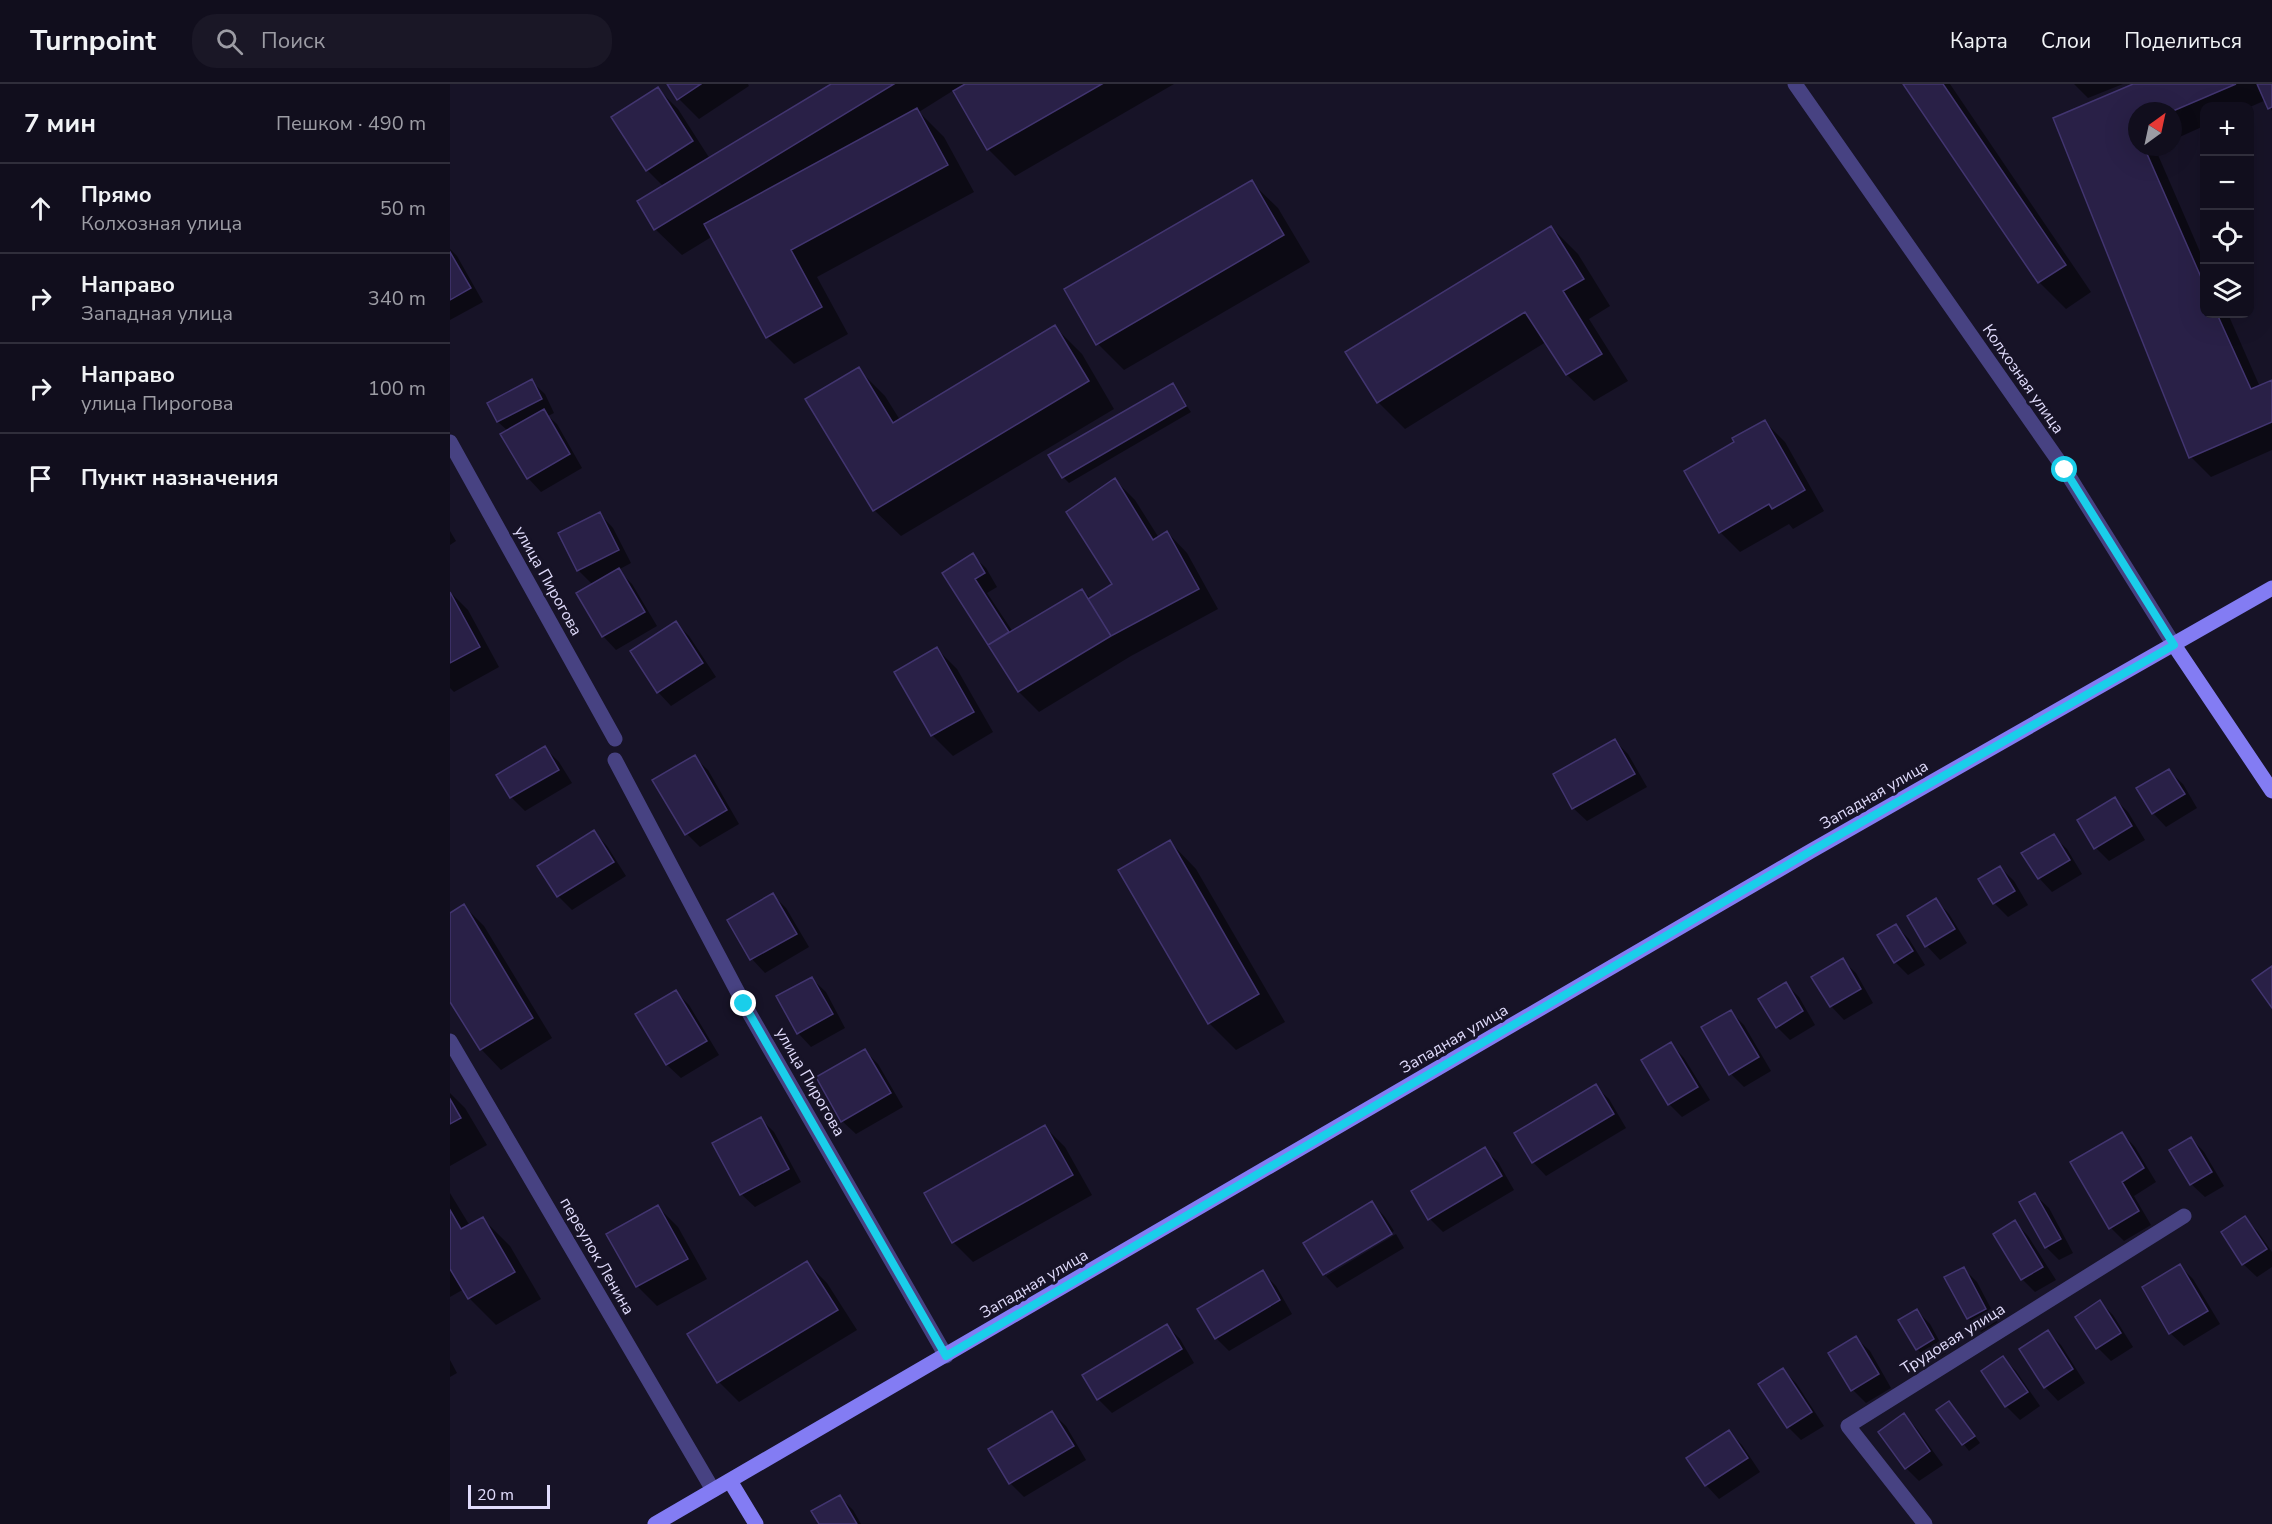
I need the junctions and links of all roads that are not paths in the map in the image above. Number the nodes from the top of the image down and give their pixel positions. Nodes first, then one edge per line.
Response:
1 (1796, 84) edge
2 (450, 442) edge
3 (2272, 588) edge
4 (2174, 645) junction
5 (615, 739) dead end
6 (615, 760) dead end
7 (2272, 791) edge
8 (450, 1041) edge
9 (2184, 1216) dead end
10 (946, 1356) junction
11 (730, 1480) junction
12 (713, 1490) junction
13 (655, 1524) edge
14 (756, 1524) edge
15 (1925, 1524) edge

1 - 4 street, Колхозная улица
2 - 5 street, улица Пирогова
3 - 4 street, Западная улица
4 - 7 street, Колхозная улица
4 - 10 street, Западная улица
6 - 10 street, улица Пирогова
8 - 12 street, переулок Ленина
9 - 15 street, Трудовая улица
10 - 11 street, Западная улица
11 - 12 street, Западная улица
11 - 14 street
12 - 13 street, Западная улица

